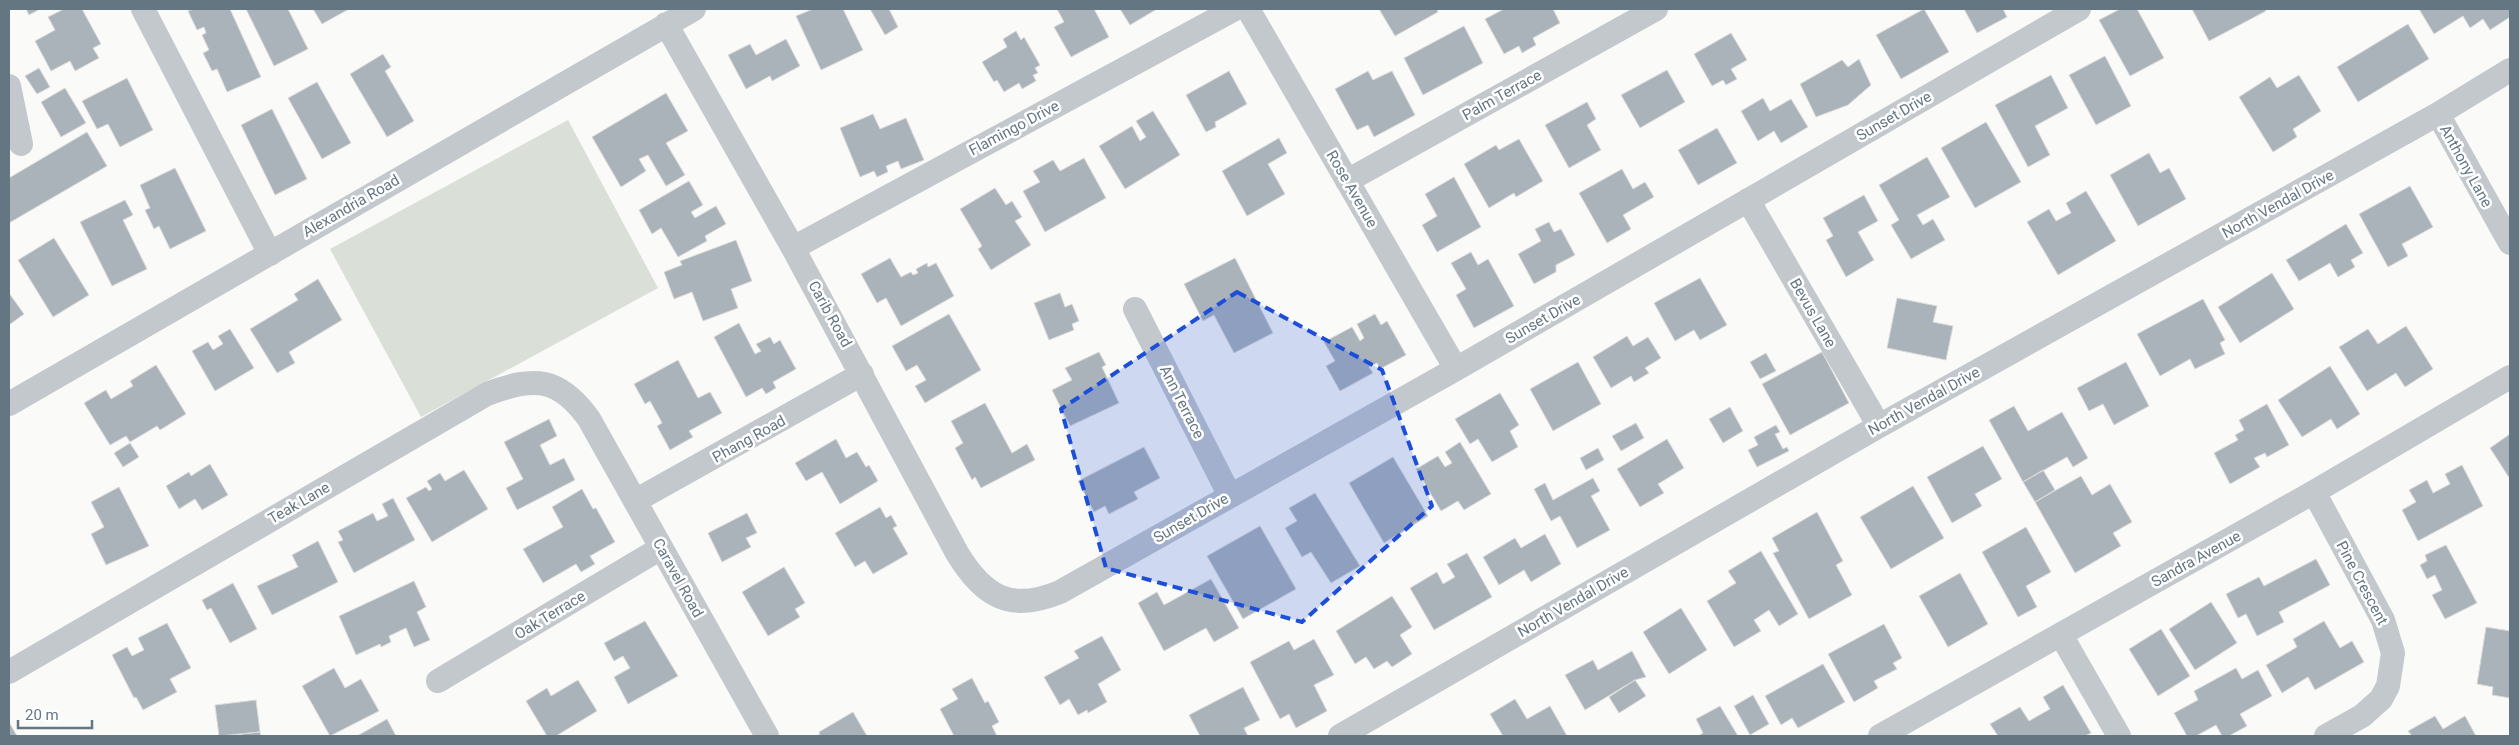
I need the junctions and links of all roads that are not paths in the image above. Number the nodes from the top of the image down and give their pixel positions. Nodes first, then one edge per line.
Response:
1 (144, 9) edge
2 (694, 9) edge
3 (1235, 9) edge
4 (1248, 9) edge
5 (1656, 9) edge
6 (2079, 9) edge
7 (666, 24) junction
8 (2510, 70) edge
9 (9, 86) edge
10 (2438, 114) junction
11 (21, 144) dead end
12 (1347, 181) junction
13 (1748, 200) junction
14 (2510, 243) edge
15 (793, 248) junction
16 (270, 254) junction
17 (1134, 309) dead end
18 (1456, 369) junction
19 (862, 374) junction
20 (2510, 376) edge
21 (9, 404) edge
22 (589, 419) joint
23 (1879, 426) junction
24 (2314, 492) junction
25 (1230, 496) junction
26 (635, 501) junction
27 (661, 548) junction
28 (999, 598) joint
29 (2061, 635) junction
30 (9, 672) edge
31 (438, 682) dead end
32 (767, 736) edge
33 (1340, 736) edge
34 (1880, 736) edge
35 (2119, 736) edge
36 (2326, 736) edge

1 - 16 street
2 - 7 street, Alexandria Road
3 - 15 street, Flamingo Drive
4 - 12 street, Rose Avenue
5 - 12 street, Palm Terrace
6 - 13 street, Sunset Drive
7 - 15 street, Carib Road
7 - 16 street, Alexandria Road
8 - 10 street, North Vendal Drive
9 - 11 street
10 - 14 street, Anthony Lane
10 - 23 street, North Vendal Drive
12 - 18 street, Rose Avenue
13 - 18 street, Sunset Drive
13 - 23 street, Bevus Lane
15 - 19 street, Carib Road
16 - 21 street, Alexandria Road
17 - 25 street, Ann Terrace
18 - 25 street, Sunset Drive
19 - 26 street, Phang Road
19 - 28 street, Carib Road
20 - 24 street, Sandra Avenue
22 - 26 street, Caravel Road
22 - 30 street, Teak Lane
23 - 33 street, North Vendal Drive
24 - 29 street, Sandra Avenue
24 - 36 street, Pine Crescent
25 - 28 street, Sunset Drive
26 - 27 street, Caravel Road
27 - 31 street, Oak Terrace
27 - 32 street, Caravel Road
29 - 34 street, Sandra Avenue
29 - 35 street

